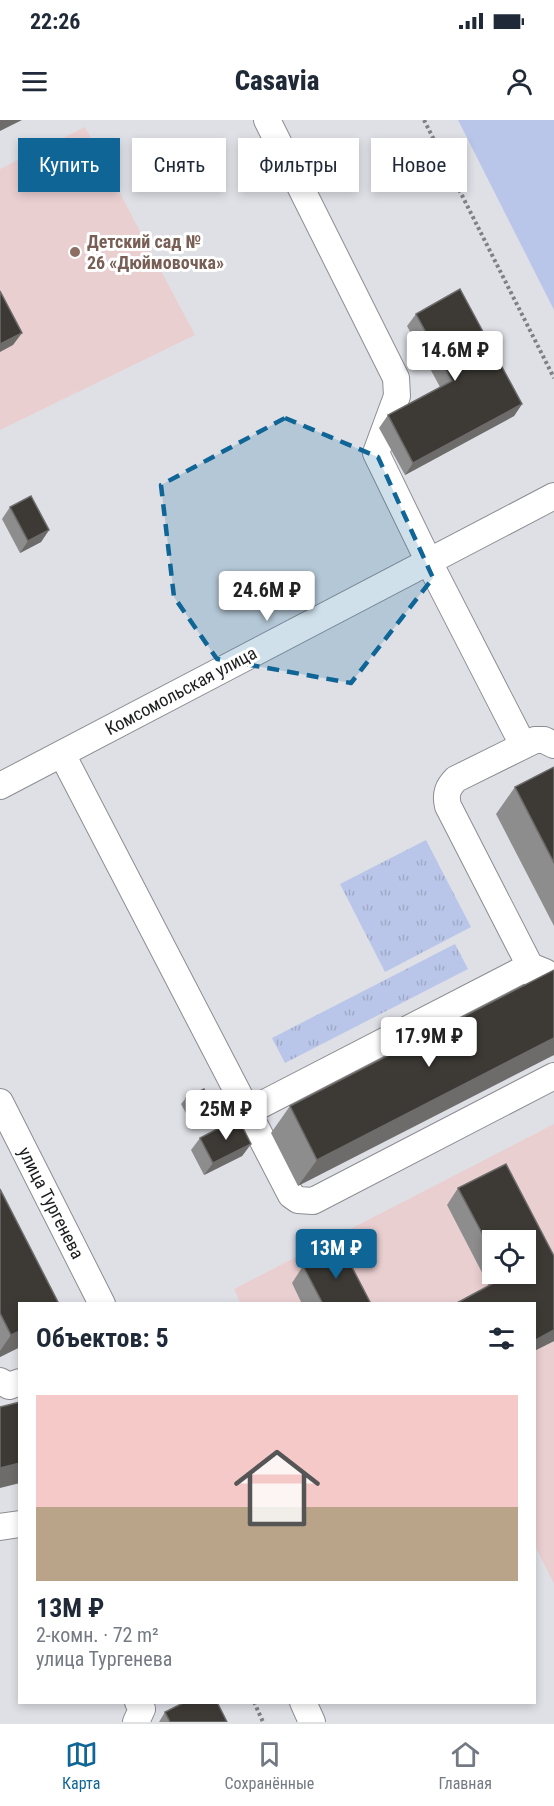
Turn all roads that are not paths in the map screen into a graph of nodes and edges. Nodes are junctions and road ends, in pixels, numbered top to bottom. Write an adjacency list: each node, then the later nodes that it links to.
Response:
1 (267, 120): 3 (street)
2 (554, 496): 3 (street, Комсомольская улица)
3 (429, 562): 5 (street); 6 (street, Комсомольская улица)
4 (554, 745): 5 (street)
5 (523, 746): 8 (street)
6 (62, 754): 7 (street, Комсомольская улица); 13 (street)
7 (0, 786)
8 (530, 966): 9 (street); 10 (street); 13 (street)
9 (554, 975)
10 (554, 1013)
11 (554, 1076): 13 (street)
12 (0, 1102): 14 (street, улица Тургенева)
13 (247, 1112)
14 (101, 1302)
15 (0, 1381): 16 (street)
16 (18, 1383)
17 (18, 1524): 18 (street)
18 (0, 1527)
19 (304, 1704): 20 (street)
20 (312, 1722)

